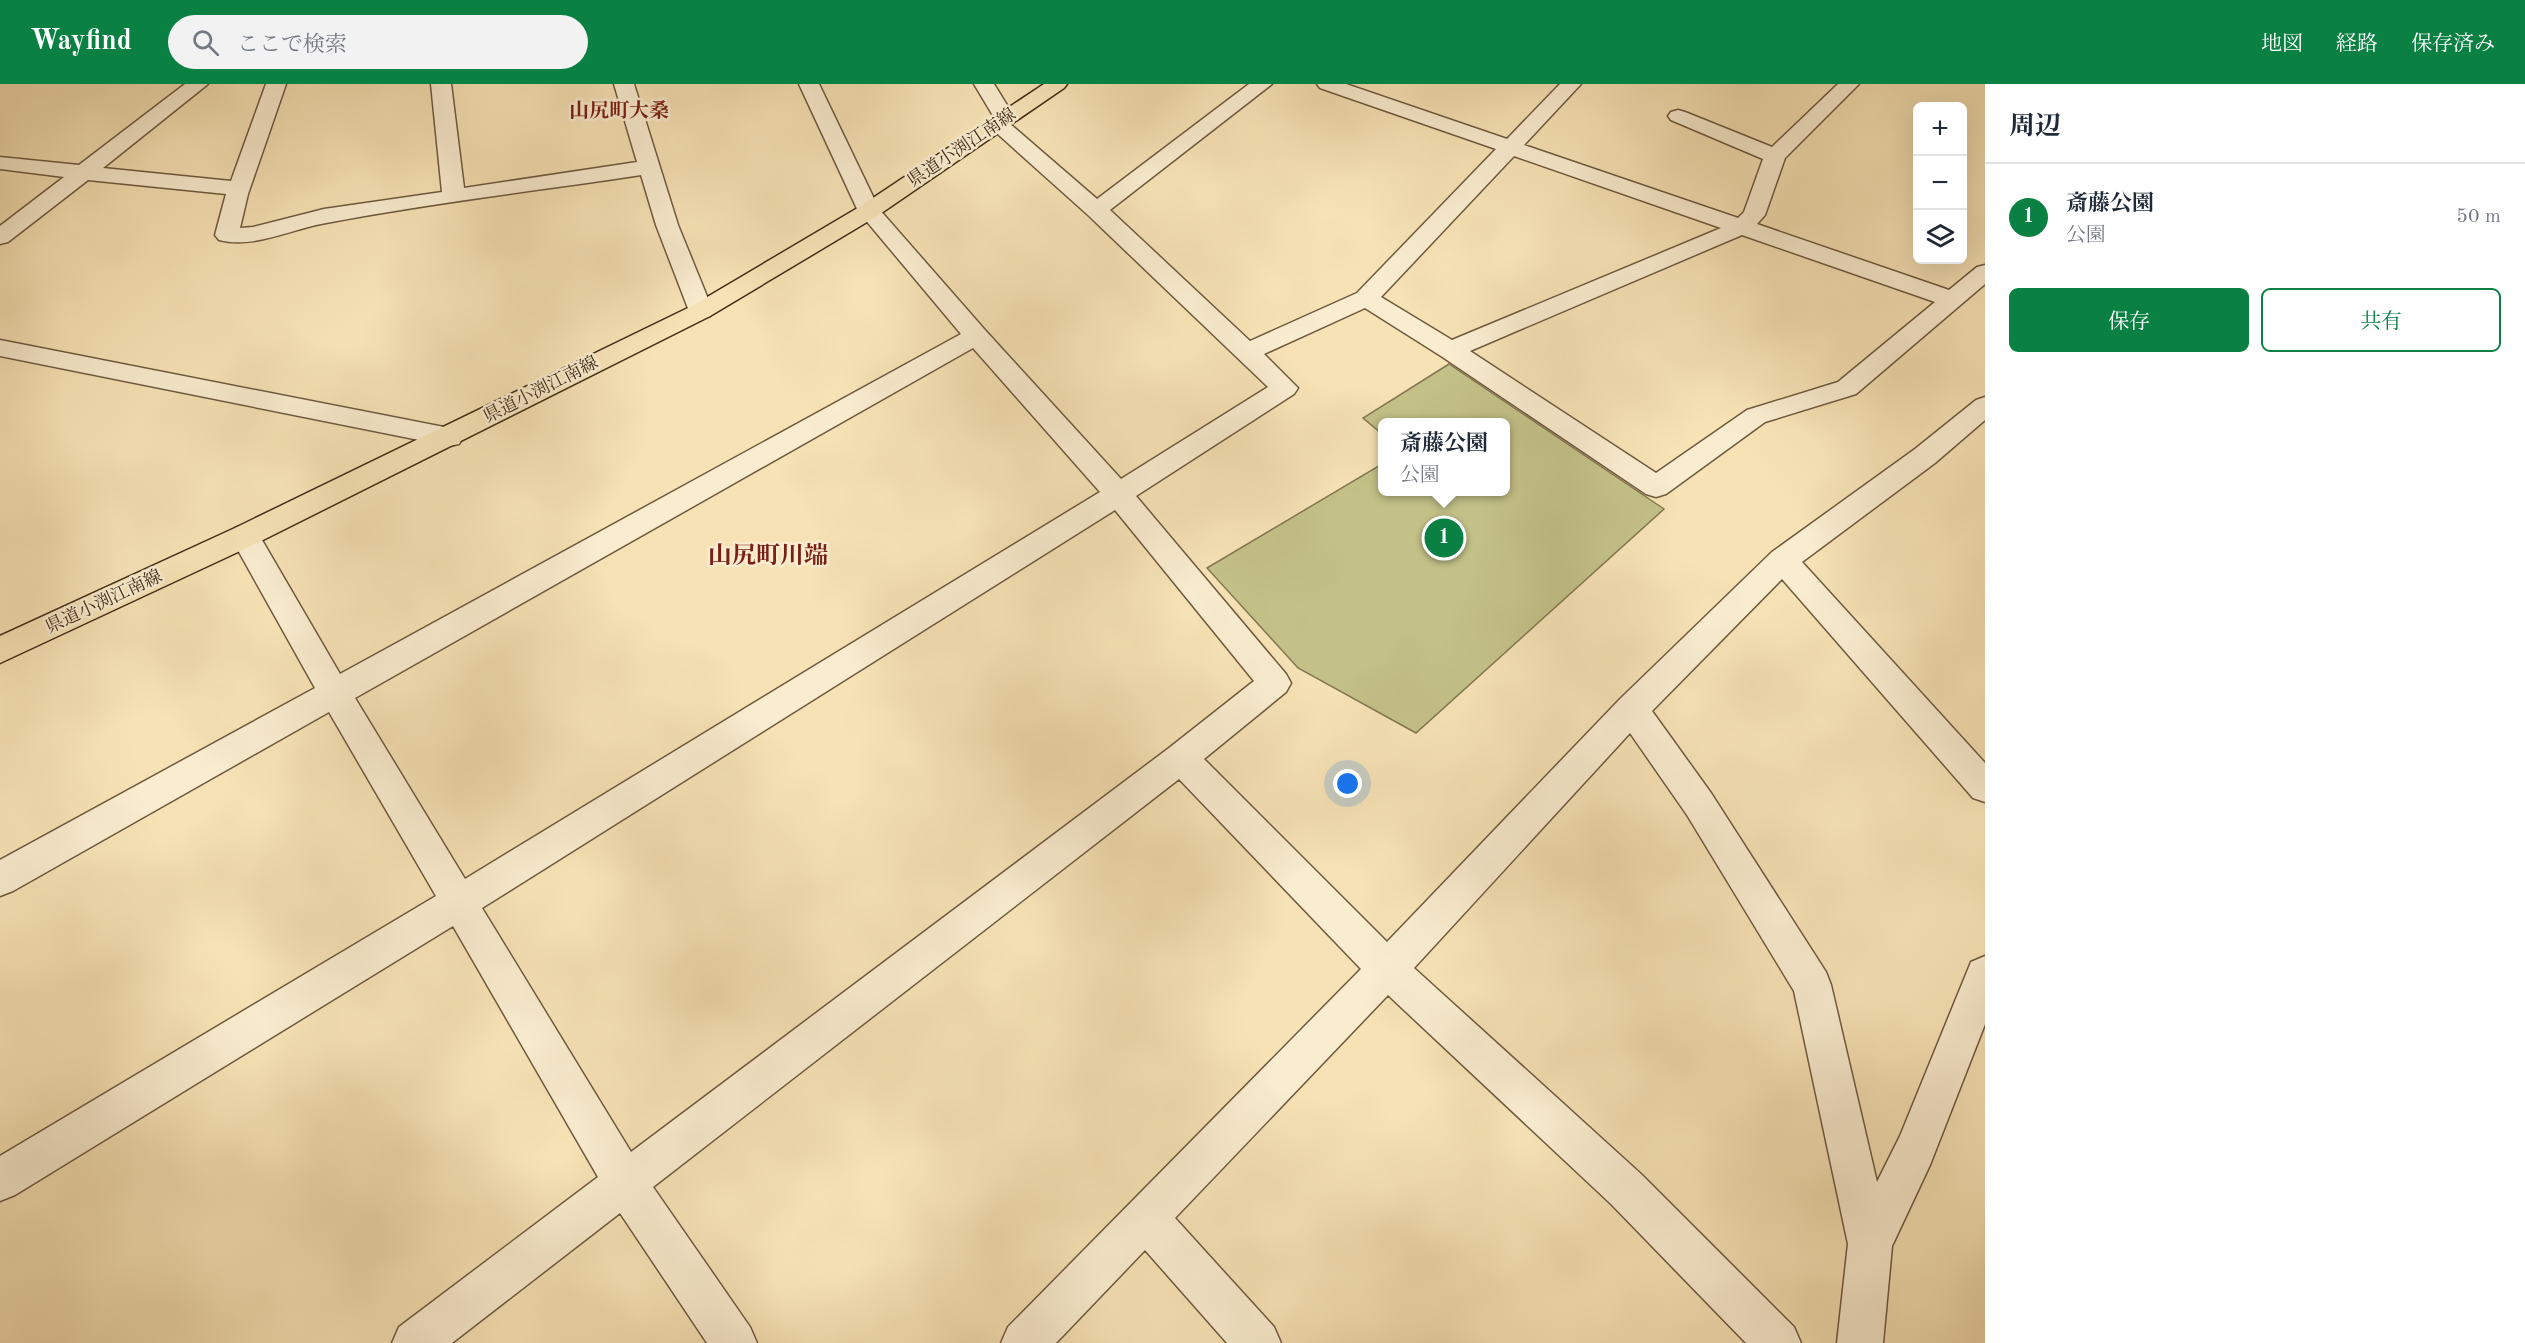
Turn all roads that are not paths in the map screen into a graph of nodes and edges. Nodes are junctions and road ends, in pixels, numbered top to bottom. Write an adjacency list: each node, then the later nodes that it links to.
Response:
1 (198, 84): 18 (street)
2 (276, 84): 19 (street)
3 (441, 84): 20 (street)
4 (624, 84): 17 (street)
5 (809, 84): 22 (street)
6 (984, 84): 13 (street)
7 (1057, 84): 13 (main road, 県道小渕江南線)
8 (1262, 84): 21 (street)
9 (1327, 84): 14 (street)
10 (1571, 84): 14 (street)
11 (1849, 84): 15 (street)
12 (1678, 116): 15 (street)
13 (1002, 121): 21 (street); 22 (main road, 県道小渕江南線)
14 (1513, 146): 23 (street); 26 (street)
15 (1775, 156): 23 (street)
16 (0, 164): 18 (street)
17 (650, 167): 20 (street); 28 (street)
18 (84, 173): 19 (street); 24 (street)
19 (240, 188): 20 (street)
20 (454, 196)
21 (1096, 210): 32 (street)
22 (869, 211): 28 (main road, 県道小渕江南線); 29 (street)
23 (1742, 226): 27 (street); 31 (street)
24 (0, 237)
25 (1985, 272): 27 (street)
26 (1366, 298): 31 (street); 32 (street)
27 (1954, 300): 31 (street)
28 (701, 311): 34 (main road, 県道小渕江南線)
29 (976, 336): 35 (street); 39 (street)
30 (0, 348): 34 (street)
31 (1450, 350)
32 (1247, 352): 35 (street)
33 (1985, 406): 37 (street)
34 (449, 437): 36 (main road, 県道小渕江南線)
35 (1119, 495): 41 (street); 44 (street)
36 (245, 536): 38 (main road, 県道小渕江南線); 39 (street)
37 (1783, 561): 40 (street); 42 (street)
38 (0, 650)
39 (336, 694): 43 (street); 44 (street)
40 (1632, 709): 45 (street); 50 (street)
41 (1181, 758): 45 (street); 48 (street)
42 (1985, 787)
43 (0, 879)
44 (459, 903): 47 (street); 48 (street)
45 (1387, 969): 49 (street); 55 (street)
46 (1985, 975): 50 (street)
47 (0, 1180)
48 (625, 1183): 51 (street); 52 (street)
49 (1145, 1218): 53 (street); 54 (street)
50 (1870, 1244): 56 (street)
51 (415, 1343)
52 (734, 1343)
53 (1024, 1343)
54 (1258, 1343)
55 (1778, 1343)
56 (1860, 1343)

